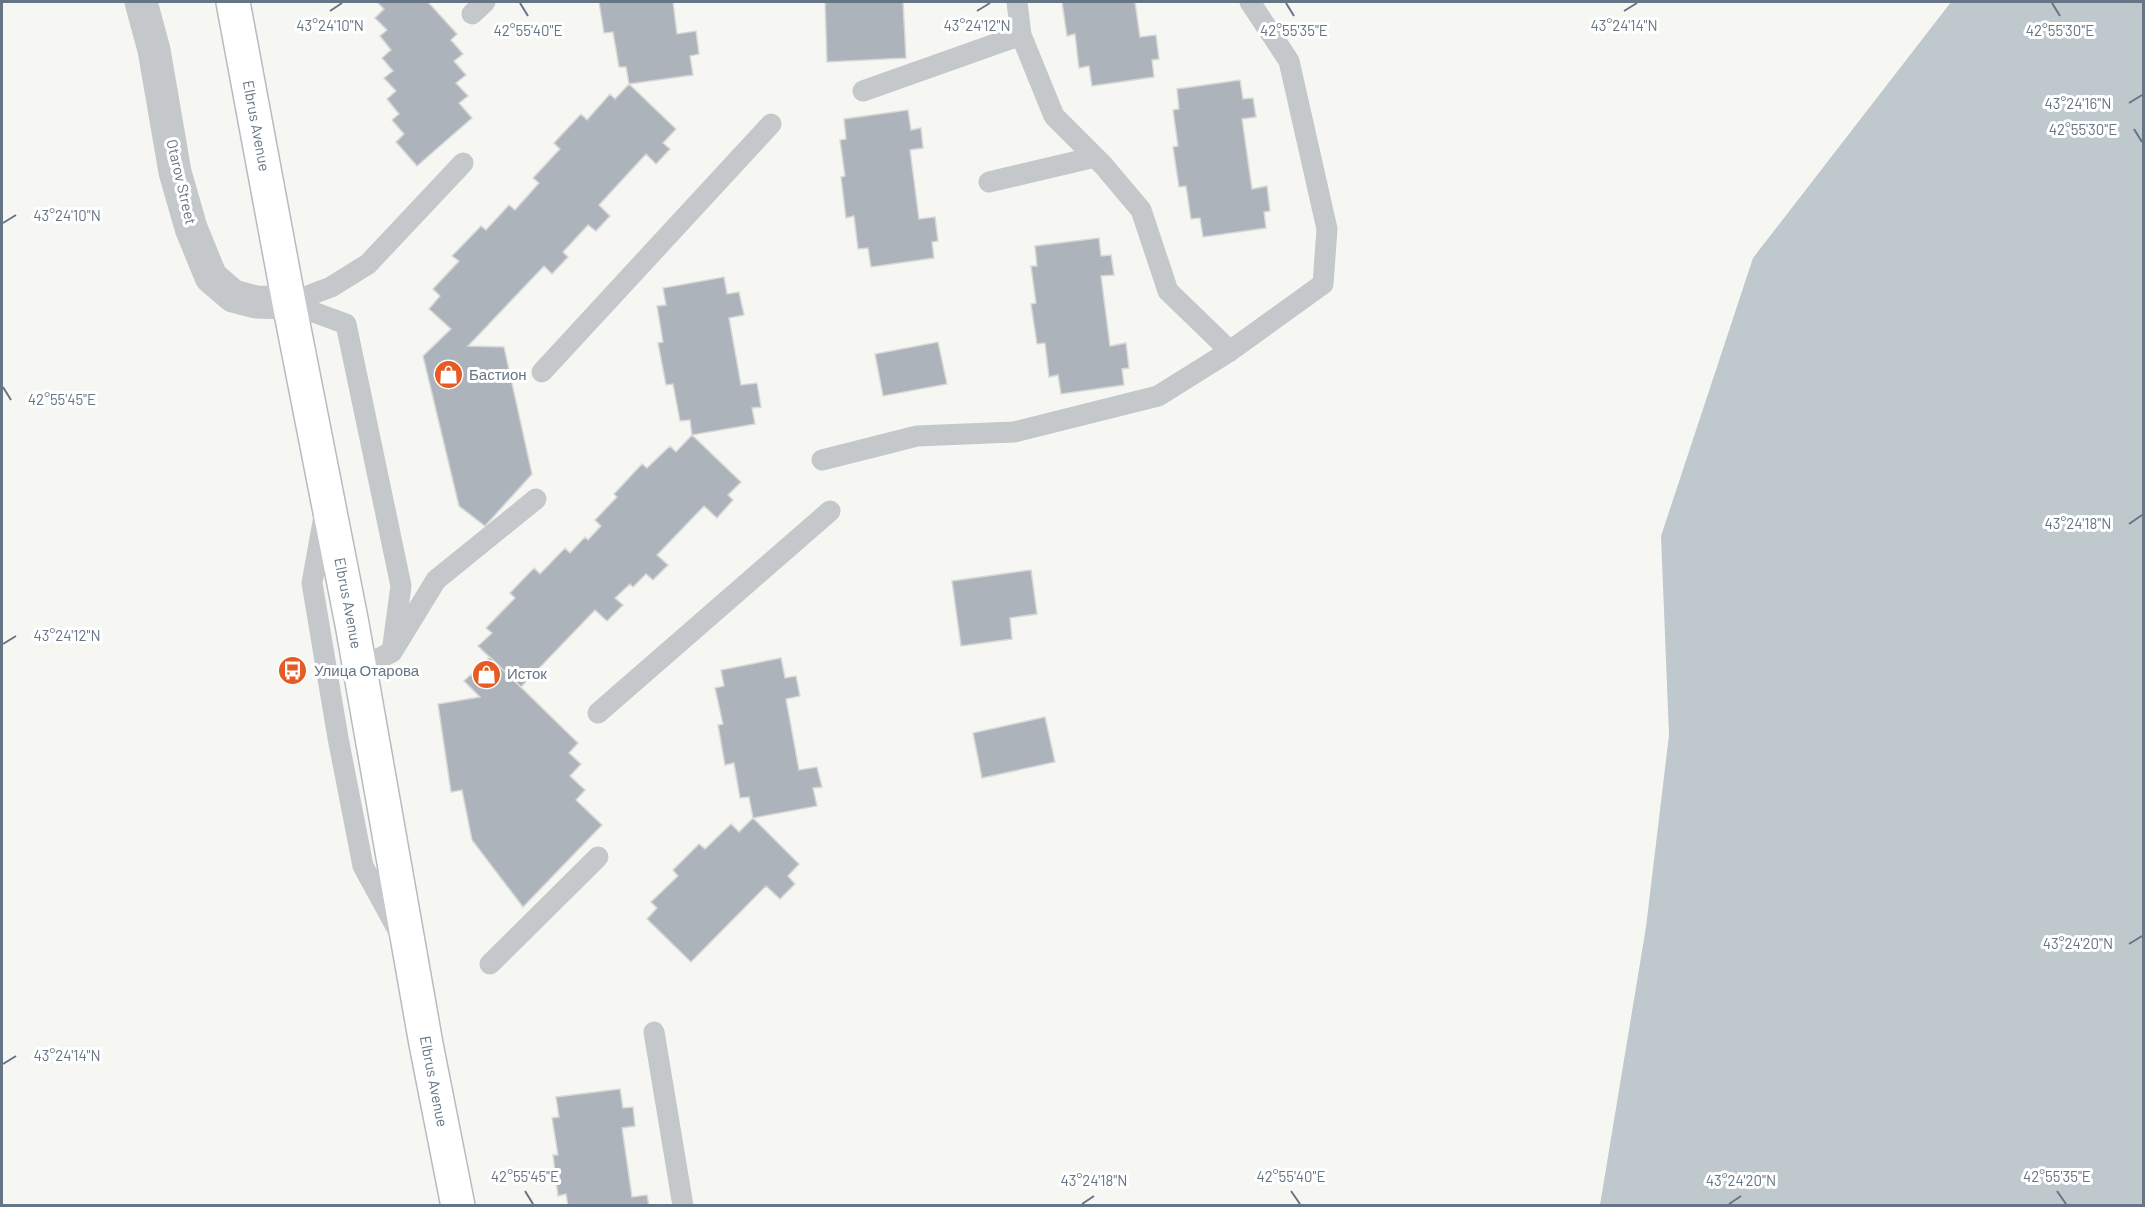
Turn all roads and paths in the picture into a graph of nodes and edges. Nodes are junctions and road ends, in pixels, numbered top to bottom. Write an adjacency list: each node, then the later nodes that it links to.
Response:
1 (141, 2): 11 (street, Otarov Street)
2 (233, 2): 11 (main road, Elbrus Avenue)
3 (1017, 2): 5 (lane)
4 (1250, 2): 12 (lane)
5 (1021, 35): 6 (lane); 8 (lane)
6 (862, 90)
7 (771, 124): 13 (lane)
8 (1095, 157): 10 (lane); 12 (lane)
9 (463, 163): 11 (lane)
10 (989, 182)
11 (289, 303): 15 (main road, Elbrus Avenue); 18 (lane)
12 (1230, 351): 14 (lane)
13 (542, 372)
14 (822, 460)
15 (327, 498): 19 (main road, Elbrus Avenue); 22 (lane)
16 (536, 499): 18 (lane)
17 (830, 511): 20 (lane)
18 (392, 652): 19 (lane)
19 (360, 668): 22 (main road, Elbrus Avenue)
20 (598, 713)
21 (598, 857): 23 (lane)
22 (410, 953): 25 (main road, Elbrus Avenue)
23 (490, 964)
24 (654, 1032): 26 (lane)
25 (458, 1206)
26 (683, 1206)

